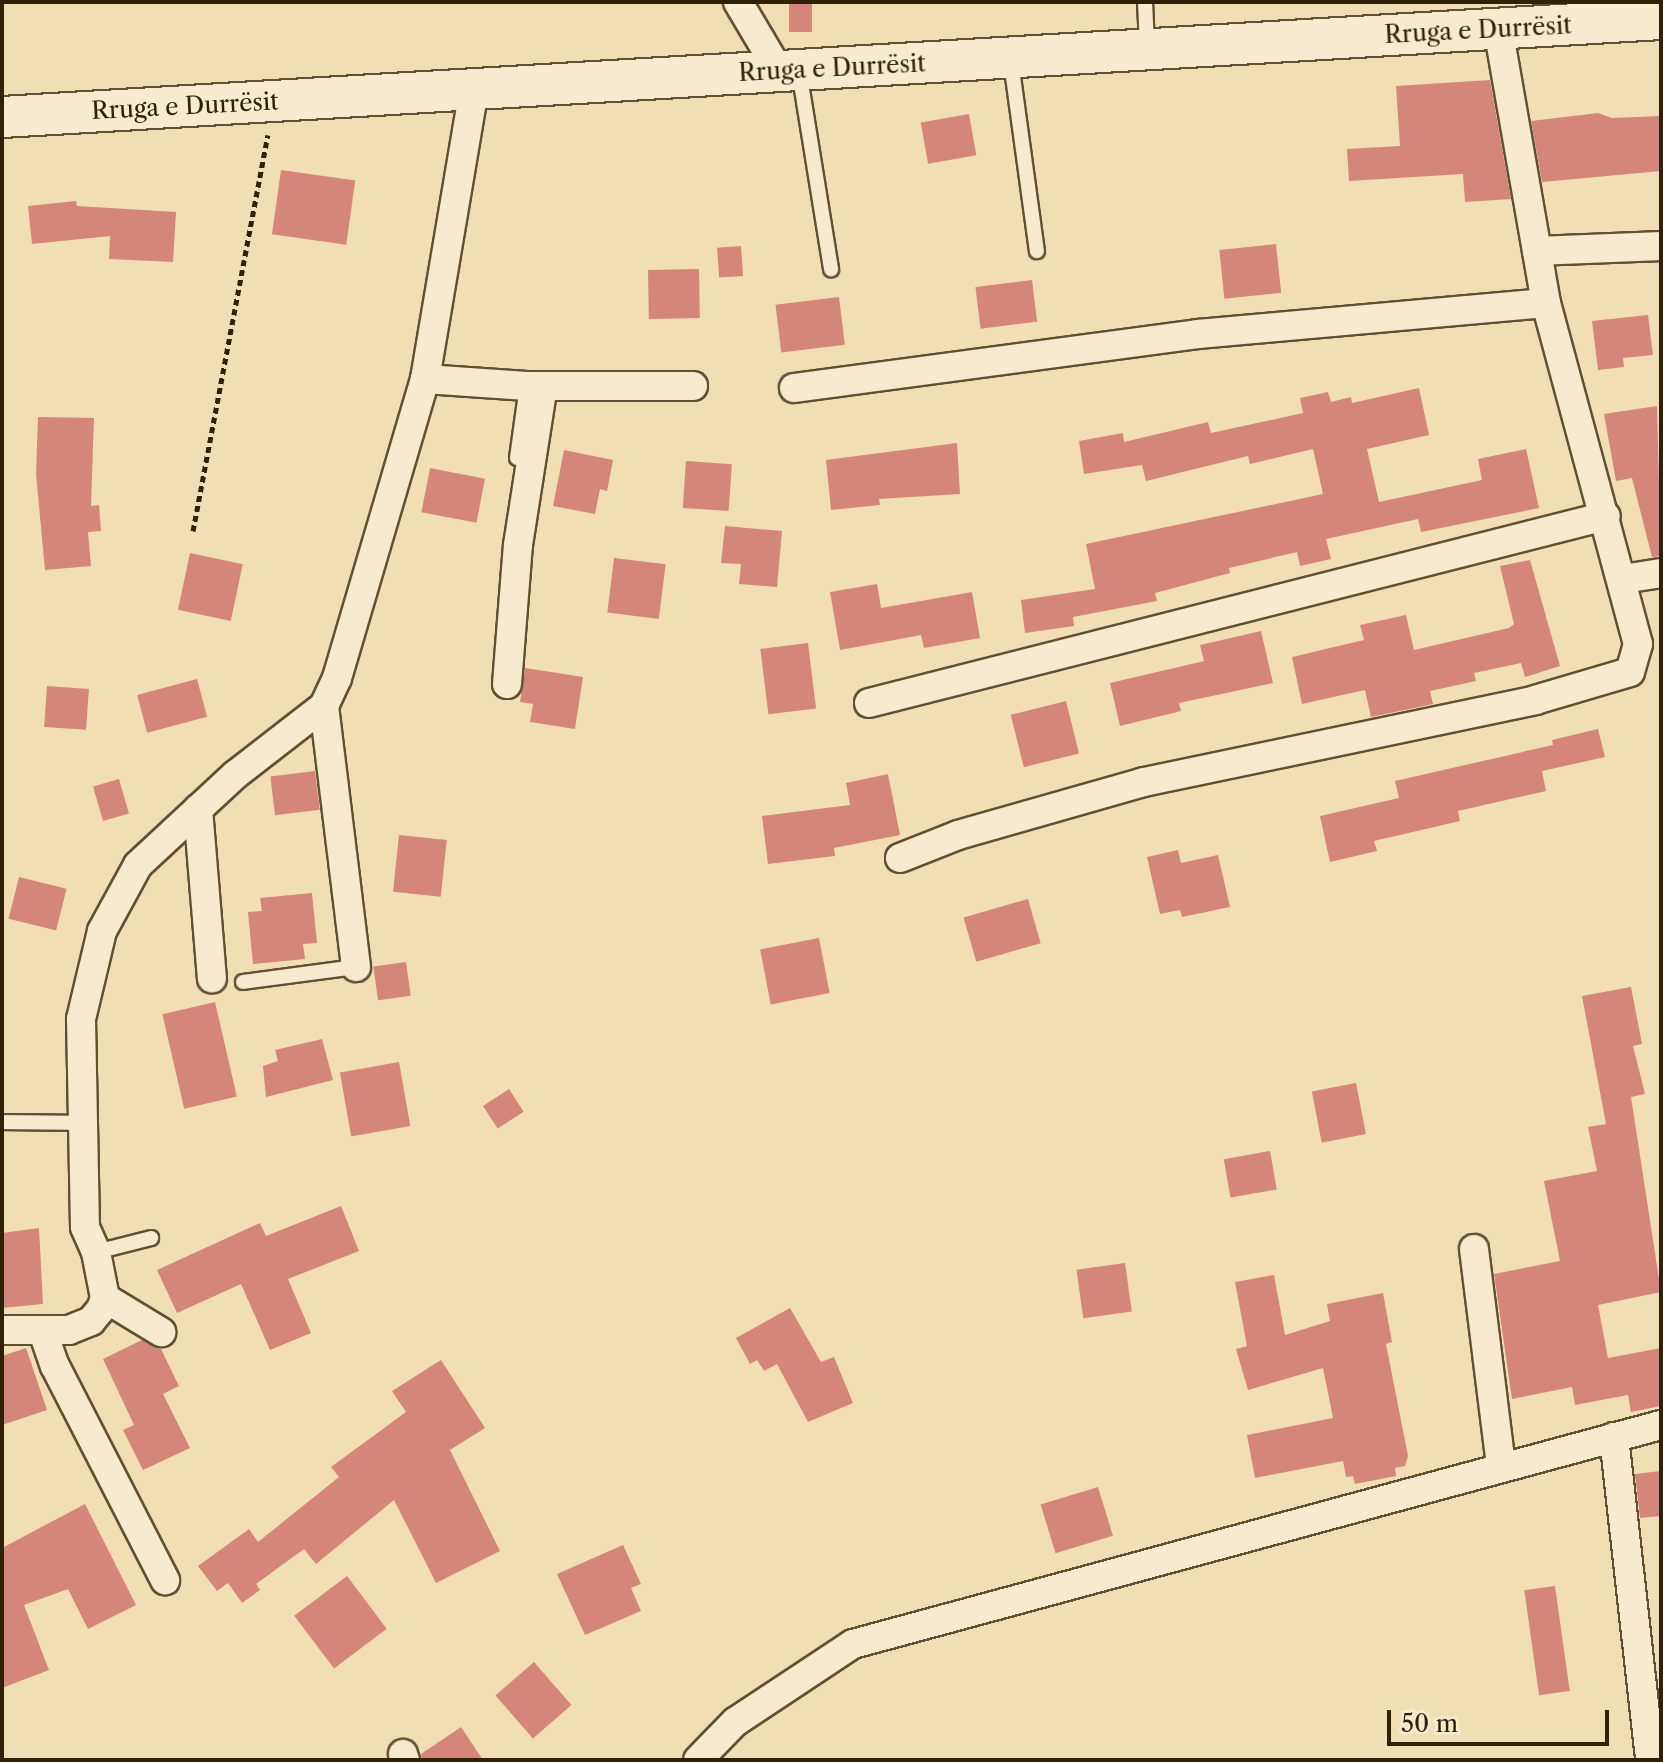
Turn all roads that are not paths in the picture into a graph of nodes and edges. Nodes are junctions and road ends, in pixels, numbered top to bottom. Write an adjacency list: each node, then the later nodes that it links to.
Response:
1 (738, 2): 8 (street)
2 (1145, 2): 6 (lane)
3 (1536, 14): 4 (main road, Rruga e Durrësit); 5 (main road, Rruga e Durrësit)
4 (1661, 19)
5 (1498, 29): 6 (main road, Rruga e Durrësit); 13 (street)
6 (1147, 50): 7 (main road, Rruga e Durrësit)
7 (1010, 57): 8 (main road, Rruga e Durrësit); 12 (lane)
8 (789, 71): 9 (main road, Rruga e Durrësit); 14 (lane)
9 (474, 89): 10 (main road, Rruga e Durrësit); 16 (street)
10 (2, 117)
11 (1661, 246): 13 (street)
12 (1037, 251)
13 (1537, 251): 15 (street)
14 (831, 269)
15 (1546, 303): 19 (street); 21 (street)
16 (425, 379): 17 (street); 26 (street)
17 (535, 386): 18 (street); 20 (lane); 24 (street)
18 (693, 386)
19 (794, 388)
20 (517, 458)
21 (1606, 516): 23 (street); 25 (street)
22 (1661, 573): 23 (street)
23 (1623, 579): 28 (street)
24 (507, 684)
25 (869, 703)
26 (324, 706): 27 (street); 29 (street)
27 (198, 809): 30 (street); 33 (street)
28 (900, 858)
29 (356, 967): 31 (lane)
30 (212, 978)
31 (243, 982)
32 (2, 1122): 33 (lane)
33 (86, 1123): 36 (street)
34 (151, 1238): 36 (lane)
35 (1474, 1249): 43 (street)
36 (96, 1252): 37 (street)
37 (105, 1298): 39 (street); 40 (street)
38 (2, 1330): 39 (street)
39 (43, 1332): 44 (street)
40 (161, 1332)
41 (1661, 1425): 42 (street)
42 (1614, 1437): 43 (street); 46 (street)
43 (1501, 1466): 45 (street)
44 (165, 1580)
45 (698, 1760)
46 (1650, 1760)

